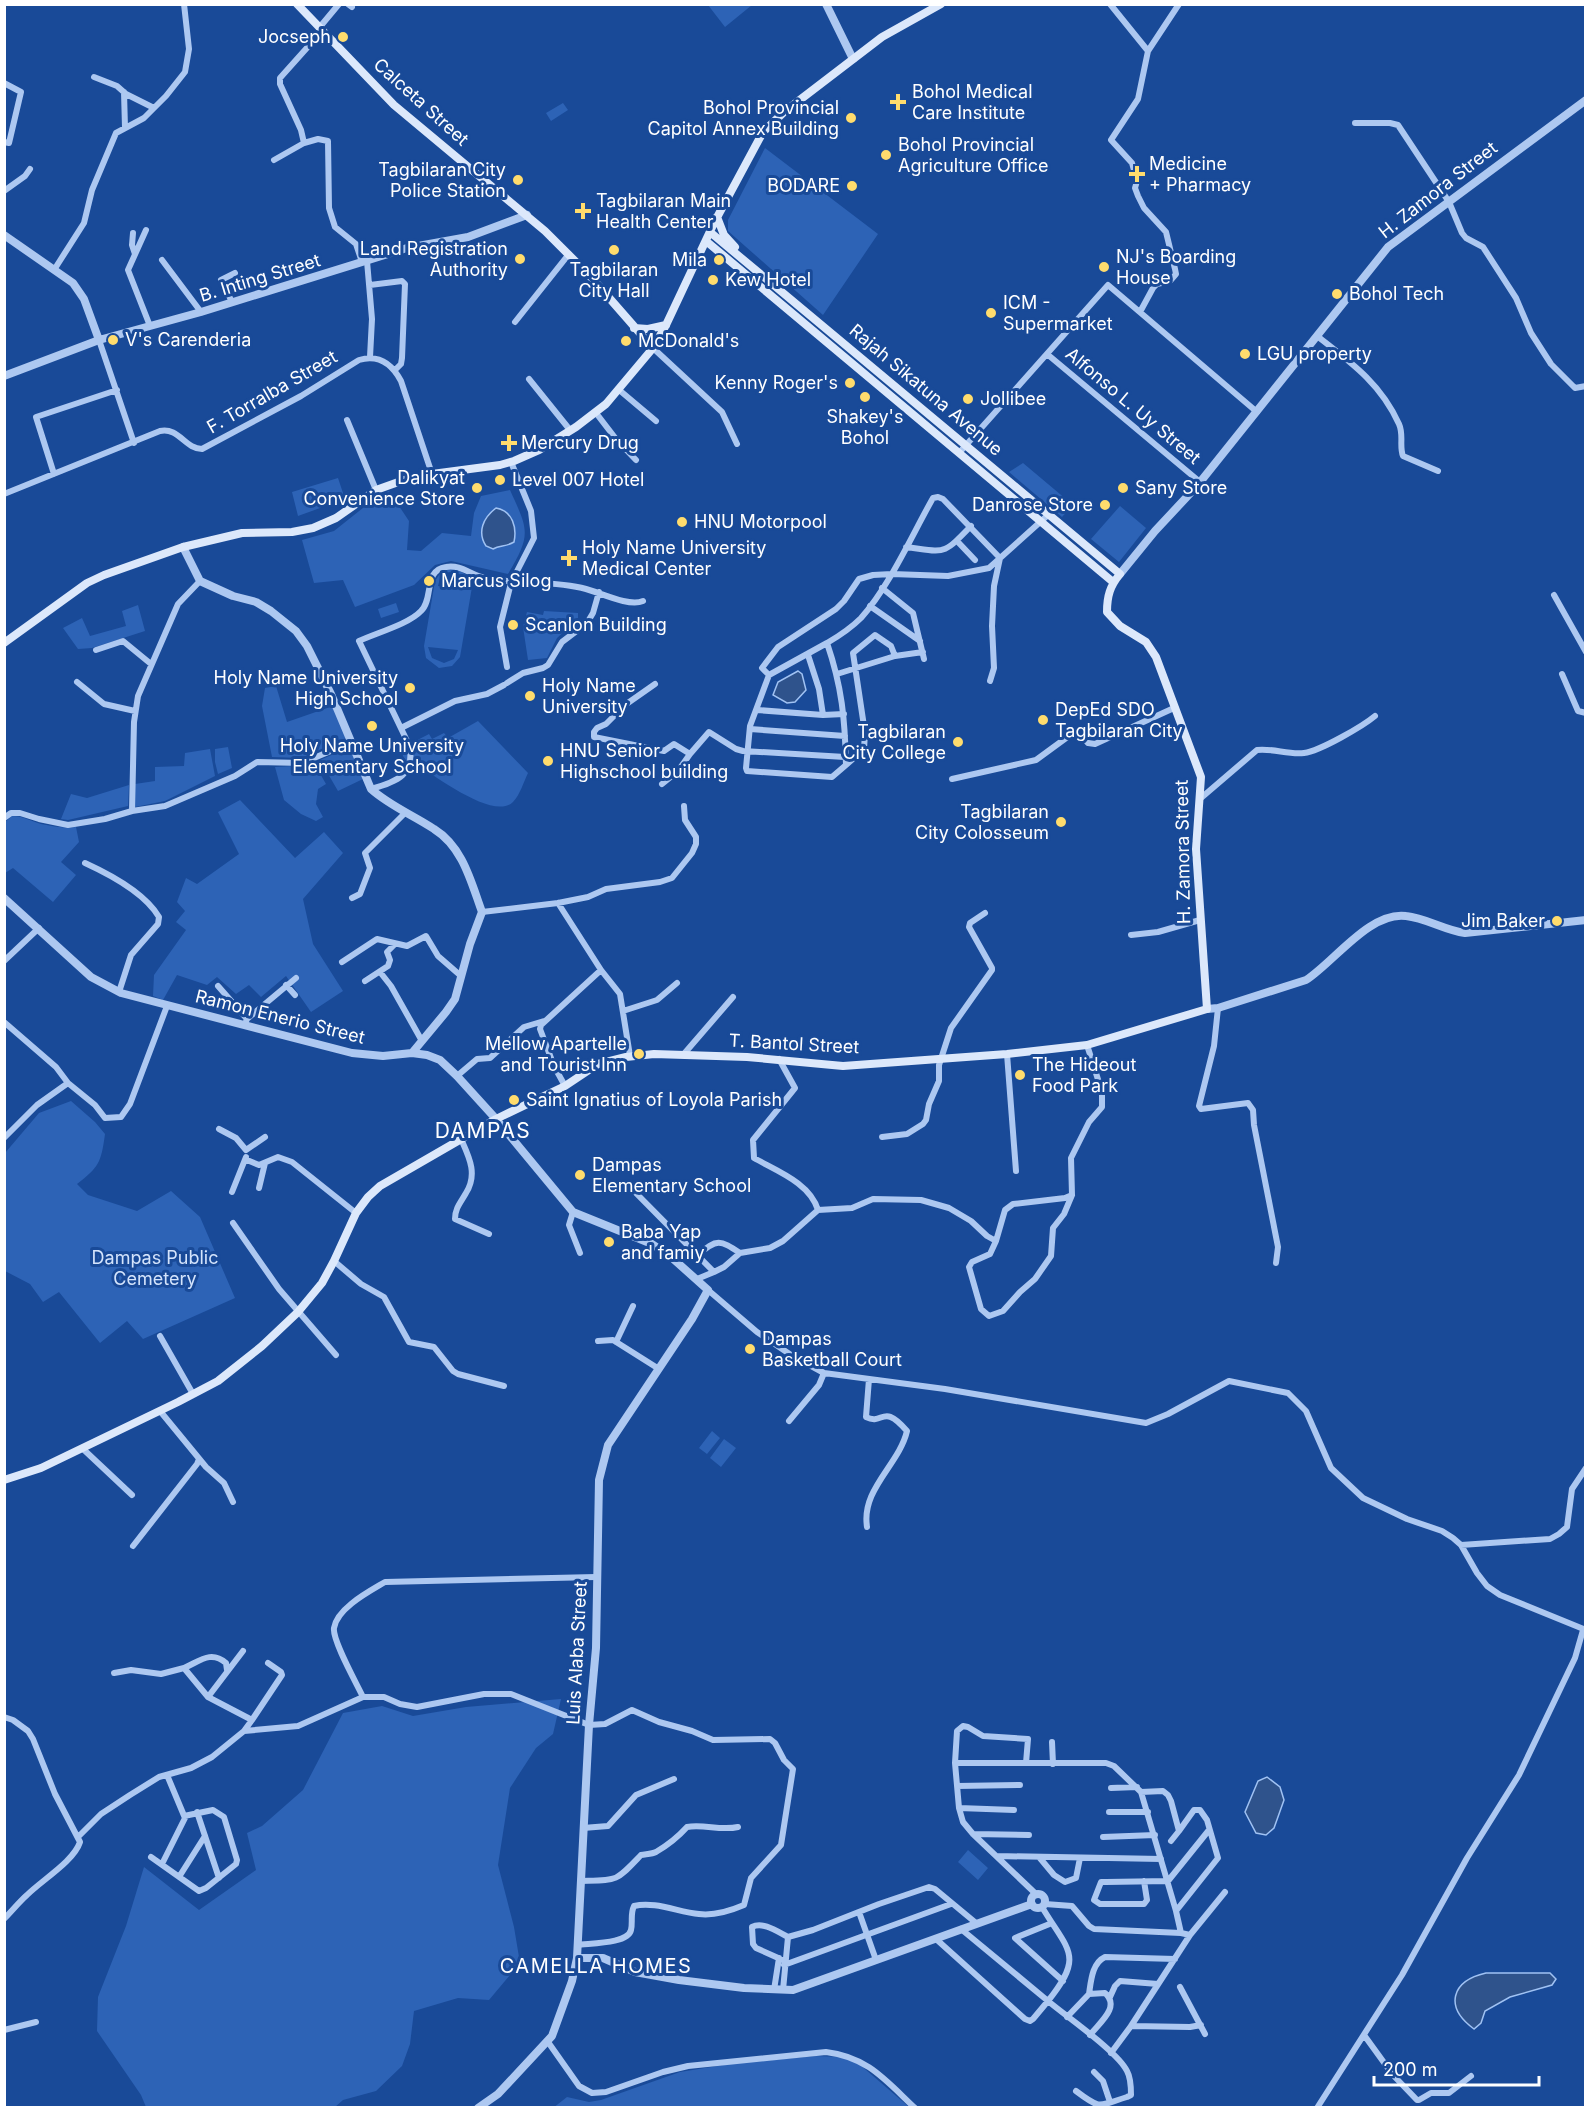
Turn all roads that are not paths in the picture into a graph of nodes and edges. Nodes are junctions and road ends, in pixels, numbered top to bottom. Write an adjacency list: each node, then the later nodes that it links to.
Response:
1 (184, 4): 15 (street)
2 (339, 4): 8 (street)
3 (826, 4): 10 (street)
4 (941, 4): 10 (main road)
5 (1110, 4): 9 (street)
6 (1179, 4): 9 (street)
7 (299, 5): 8 (main road, Calceta Street)
8 (321, 29): 19 (street); 24 (main road, Calceta Street)
9 (1148, 51): 41 (street)
10 (854, 60): 25 (main road)
11 (94, 77): 13 (street)
12 (4, 83): 18 (street)
13 (124, 92): 15 (street); 17 (street)
14 (1586, 100): 23 (street, H. Zamora Street)
15 (154, 108): 17 (street)
16 (1355, 123): 23 (street)
17 (125, 128): 36 (street)
18 (4, 142)
19 (304, 143): 20 (street); 35 (street)
20 (274, 160)
21 (30, 168): 22 (street)
22 (4, 191)
23 (1449, 202): 48 (street, H. Zamora Street); 56 (street)
24 (527, 215): 32 (main road, Calceta Street); 35 (street, B. Inting Street)
25 (717, 217): 27 (main road); 33 (main road)
26 (146, 230): 29 (street)
27 (710, 232): 30 (main road); 33 (main road, Rajah Sikatuna Avenue)
28 (4, 235): 36 (street)
29 (141, 240): 31 (street); 31 (street)
30 (706, 241): 44 (main road); 46 (main road)
31 (135, 254): 45 (street)
32 (569, 254): 43 (street); 47 (main road, Calceta Street)
33 (741, 257): 42 (main road, Rajah Sikatuna Avenue)
34 (162, 260): 40 (street)
35 (365, 261): 38 (street); 39 (street, B. Inting Street)
36 (54, 270): 49 (street)
37 (235, 273): 39 (street)
38 (370, 285): 52 (street); 53 (street)
39 (232, 302): 40 (street, B. Inting Street)
40 (201, 312): 45 (street, B. Inting Street)
41 (1140, 312): 51 (street); 59 (street)
42 (815, 319): 46 (main road); 66 (main road, Rajah Sikatuna Avenue)
43 (515, 322)
44 (666, 325): 47 (main road); 50 (main road)
45 (150, 326): 49 (street, B. Inting Street)
46 (810, 327): 67 (main road)
47 (634, 328): 50 (main road, Calceta Street)
48 (1317, 336): 59 (street, H. Zamora Street); 72 (street)
49 (99, 340): 54 (street, B. Inting Street); 58 (street)
50 (653, 348): 57 (main road); 65 (street)
51 (1047, 354): 66 (street); 75 (street, Alfonso L. Uy Street)
52 (370, 357): 53 (street); 64 (street, F. Torralba Street)
53 (395, 370): 74 (street)
54 (4, 375)
55 (529, 380): 63 (street)
56 (1586, 386)
57 (618, 389): 60 (main road); 62 (street)
58 (117, 390): 64 (street); 73 (street)
59 (1257, 412): 75 (street, H. Zamora Street)
60 (596, 413): 63 (main road); 69 (street)
61 (347, 420): 76 (street)
62 (656, 420)
63 (570, 430): 70 (main road)
64 (134, 442): 73 (street)
65 (737, 444)
66 (967, 445): 67 (street); 68 (main road, Rajah Sikatuna Avenue)
67 (959, 453): 71 (main road)
68 (977, 454): 71 (main road); 78 (main road, Rajah Sikatuna Avenue)
69 (636, 460)
70 (511, 462): 74 (main road); 90 (street)
71 (970, 462): 79 (main road)
72 (1438, 471)
73 (54, 474): 77 (street)
74 (432, 474): 76 (main road)
75 (1200, 482): 87 (street, H. Zamora Street)
76 (376, 490): 82 (main road)
77 (4, 495)
78 (1048, 515): 79 (street); 87 (main road, Rajah Sikatuna Avenue)
79 (1041, 522): 84 (street); 89 (main road)
80 (971, 526): 81 (street); 83 (street); 84 (street)
81 (957, 541): 83 (street); 85 (street)
82 (183, 547): 88 (street); 97 (main road)
83 (906, 547): 86 (street)
84 (1000, 558): 86 (street); 108 (street)
85 (975, 560)
86 (892, 574): 91 (street); 107 (street)
87 (1120, 574): 89 (main road)
88 (200, 581): 103 (street); 122 (street)
89 (1113, 582): 112 (main road, H. Zamora Street)
90 (511, 583): 92 (street); 110 (street); 119 (street)
91 (882, 588): 95 (street); 96 (street)
92 (598, 592): 94 (street); 110 (street)
93 (1554, 595): 100 (street)
94 (643, 601)
95 (870, 606): 96 (street); 98 (street)
96 (920, 641): 102 (street)
97 (4, 643)
98 (827, 643): 101 (street); 105 (street)
99 (96, 650): 103 (street)
100 (1586, 652)
101 (808, 655): 107 (street); 117 (street)
102 (895, 656): 104 (street); 104 (street)
103 (151, 664): 114 (street)
104 (856, 668): 105 (street); 125 (street)
105 (837, 674): 116 (street)
106 (1562, 674): 115 (street)
107 (769, 675): 113 (street)
108 (990, 681)
109 (77, 682): 114 (street)
110 (508, 682): 119 (street)
111 (655, 684): 124 (street)
112 (1174, 708): 126 (street); 129 (main road, H. Zamora Street)
113 (757, 710): 117 (street); 120 (street)
114 (135, 711): 131 (street)
115 (1586, 713)
116 (844, 714): 117 (street); 121 (street)
117 (823, 715)
118 (1376, 716): 129 (street)
119 (401, 728): 128 (street)
120 (750, 729): 121 (street); 123 (street)
121 (845, 736): 125 (street)
122 (352, 742): 128 (street); 131 (street)
123 (749, 751): 124 (street); 125 (street); 125 (street)
124 (690, 754): 127 (street)
125 (845, 761)
126 (952, 779)
127 (662, 784)
128 (371, 789): 132 (street)
129 (1201, 798): 142 (main road, H. Zamora Street)
130 (684, 806): 139 (street)
131 (132, 811): 133 (street)
132 (405, 813): 135 (street); 140 (street)
133 (4, 818)
134 (85, 863): 157 (street)
135 (360, 894): 136 (street); 138 (street)
136 (352, 898)
137 (6, 901): 144 (street, Ramon Enerio Street)
138 (366, 901)
139 (558, 903): 140 (street); 149 (street)
140 (482, 912): 151 (street)
141 (985, 913): 173 (street)
142 (1200, 920): 145 (street); 162 (main road, H. Zamora Street)
143 (1586, 920): 161 (street)
144 (39, 928): 147 (street); 157 (street, Ramon Enerio Street)
145 (1131, 935)
146 (394, 945): 148 (street); 150 (street); 151 (street)
147 (4, 961)
148 (342, 962)
149 (601, 970): 163 (street); 165 (street)
150 (380, 972): 153 (street); 167 (street)
151 (460, 976): 167 (street)
152 (296, 978): 155 (street)
153 (365, 981)
154 (677, 983): 163 (street)
155 (286, 985): 158 (street); 164 (street)
156 (218, 986): 164 (street)
157 (119, 992): 160 (street, Ramon Enerio Street)
158 (294, 995)
159 (734, 998): 172 (street)
160 (167, 1005): 164 (street, Ramon Enerio Street); 176 (street)
161 (1218, 1008): 162 (street); 202 (street)
162 (1207, 1009): 168 (main road, T. Bantol Street)
163 (623, 1011): 171 (street)
164 (246, 1021): 169 (street, Ramon Enerio Street)
165 (543, 1021): 175 (street); 177 (street)
166 (4, 1022): 176 (street)
167 (422, 1041): 169 (street)
168 (1087, 1045): 170 (main road, T. Bantol Street); 191 (street)
169 (412, 1053): 175 (street, Ramon Enerio Street)
170 (1007, 1054): 173 (main road, T. Bantol Street); 187 (street)
171 (630, 1056): 172 (main road, T. Bantol Street); 177 (main road, T. Bantol Street)
172 (682, 1056): 174 (main road, T. Bantol Street)
173 (940, 1058): 174 (main road, T. Bantol Street); 181 (street)
174 (779, 1059): 192 (street)
175 (457, 1076): 178 (street, Ramon Enerio Street)
176 (68, 1083): 182 (street)
177 (565, 1086): 178 (main road, T. Bantol Street)
178 (496, 1119): 183 (main road, T. Bantol Street); 193 (street, Ramon Enerio Street)
179 (219, 1129): 184 (street)
180 (265, 1137): 184 (street)
181 (882, 1137)
182 (4, 1138)
183 (460, 1139): 194 (main road, T. Bantol Street); 196 (street)
184 (246, 1150): 185 (street)
185 (247, 1160): 186 (street); 190 (street)
186 (265, 1163): 189 (street); 194 (street)
187 (1016, 1171)
188 (630, 1187): 200 (street)
189 (260, 1188)
190 (232, 1192)
191 (1072, 1195): 197 (street); 197 (street)
192 (818, 1210): 197 (street); 199 (street)
193 (573, 1212): 198 (street); 204 (street, Ramon Enerio Street)
194 (356, 1214): 201 (main road, T. Bantol Street)
195 (233, 1223): 207 (street)
196 (489, 1234)
197 (996, 1241)
198 (580, 1253)
199 (740, 1254): 200 (street); 203 (street)
200 (698, 1255): 203 (street)
201 (334, 1262): 207 (main road, T. Bantol Street); 215 (street)
202 (1276, 1263)
203 (714, 1272): 204 (street)
204 (697, 1279): 205 (street, Ramon Enerio Street)
205 (708, 1290): 212 (street, Luis Alaba Street); 213 (street)
206 (633, 1306): 210 (street)
207 (298, 1312): 211 (street); 216 (main road, T. Bantol Street)
208 (160, 1336): 216 (street)
209 (598, 1341): 210 (street)
210 (616, 1342): 212 (street)
211 (336, 1355)
212 (659, 1369): 228 (street, Luis Alaba Street)
213 (825, 1373): 214 (street); 218 (street)
214 (868, 1379): 225 (street); 226 (street)
215 (504, 1386)
216 (194, 1394): 217 (main road, T. Bantol Street)
217 (160, 1411): 219 (main road, T. Bantol Street); 220 (street)
218 (789, 1421)
219 (82, 1448): 222 (main road, T. Bantol Street); 223 (street)
220 (199, 1459): 224 (street); 227 (street)
221 (1586, 1468): 226 (street)
222 (4, 1480)
223 (132, 1495)
224 (233, 1502)
225 (867, 1527)
226 (1461, 1545): 229 (street)
227 (132, 1546)
228 (596, 1577): 236 (street); 239 (street, Luis Alaba Street)
229 (1584, 1630): 314 (street)
230 (243, 1651): 233 (street)
231 (268, 1663): 238 (street)
232 (184, 1668): 233 (street); 234 (street); 235 (street)
233 (227, 1670): 235 (street)
234 (114, 1673)
235 (208, 1697): 238 (street)
236 (363, 1697): 239 (street); 240 (street)
237 (4, 1717): 264 (street)
238 (252, 1720): 240 (street)
239 (589, 1725): 258 (street, Luis Alaba Street); 295 (street)
240 (244, 1731): 245 (street)
241 (1052, 1742): 244 (street)
242 (956, 1763): 243 (street); 243 (street); 247 (street)
243 (1026, 1763): 244 (street)
244 (1053, 1764): 250 (street)
245 (167, 1775): 256 (street); 264 (street)
246 (674, 1779): 258 (street)
247 (957, 1785): 248 (street); 251 (street)
248 (1020, 1785)
249 (1111, 1788): 250 (street)
250 (1139, 1790): 255 (street); 260 (street)
251 (959, 1808): 252 (street); 261 (street)
252 (1014, 1810)
253 (197, 1812): 256 (street); 265 (street); 275 (street)
254 (1109, 1812): 255 (street)
255 (1148, 1812): 263 (street)
256 (184, 1816): 273 (street)
257 (738, 1827): 276 (street)
258 (583, 1828): 276 (street, Luis Alaba Street)
259 (1209, 1830): 260 (street); 278 (street); 284 (street)
260 (1179, 1831): 267 (street)
261 (973, 1834): 262 (street); 268 (street)
262 (1029, 1835)
263 (1155, 1835): 266 (street); 272 (street)
264 (79, 1836): 286 (street)
265 (205, 1836): 274 (street); 275 (street)
266 (1103, 1836)
267 (1172, 1841)
268 (996, 1856): 270 (street); 280 (street)
269 (151, 1857): 273 (street)
270 (1039, 1857): 271 (street); 271 (street)
271 (1080, 1858): 272 (street)
272 (1161, 1859): 278 (street)
273 (162, 1864): 274 (street)
274 (179, 1877): 275 (street)
275 (219, 1878)
276 (581, 1881): 295 (street, Luis Alaba Street)
277 (1144, 1881): 277 (street); 278 (street)
278 (1168, 1881): 284 (street)
279 (1226, 1892): 291 (street)
280 (1037, 1895): 282 (street); 283 (street)
281 (951, 1904): 285 (street); 287 (street); 292 (street)
282 (1032, 1904): 283 (street); 287 (street)
283 (1043, 1906): 288 (street); 290 (street)
284 (1176, 1911): 290 (street)
285 (859, 1912): 292 (street); 293 (street)
286 (4, 1919)
287 (976, 1923): 289 (street)
288 (1052, 1923): 300 (street); 300 (street)
289 (961, 1929): 294 (street); 306 (street)
290 (1181, 1933): 291 (street)
291 (1190, 1935): 297 (street)
292 (867, 1936): 298 (street); 299 (street)
293 (788, 1937): 299 (street); 299 (street)
294 (936, 1939): 298 (street); 306 (street)
295 (577, 1945): 296 (street, Luis Alaba Street)
296 (577, 1958): 303 (street); 315 (street, Luis Alaba Street)
297 (1174, 1959): 301 (street); 304 (street)
298 (876, 1960): 303 (street)
299 (783, 1961): 303 (street)
300 (1063, 1981): 306 (street)
301 (1158, 1984): 305 (street); 310 (street)
302 (1180, 1987): 309 (street)
303 (778, 1990)
304 (1089, 1994): 305 (street); 307 (street)
305 (1110, 1998): 313 (street)
306 (1048, 2001): 307 (street)
307 (1067, 2017): 313 (street)
308 (36, 2022): 311 (street)
309 (1201, 2025): 310 (street); 312 (street)
310 (1131, 2026): 316 (street)
311 (4, 2031)
312 (1204, 2034)
313 (1090, 2035): 316 (street)
314 (1364, 2035): 318 (street); 323 (street)
315 (548, 2042): 321 (street, Luis Alaba Street); 322 (street)
316 (1110, 2053): 320 (street)
317 (1094, 2072): 320 (street)
318 (1471, 2076)
319 (1076, 2091): 320 (street)
320 (1110, 2102)
321 (478, 2108)
322 (915, 2108)
323 (1317, 2108)

